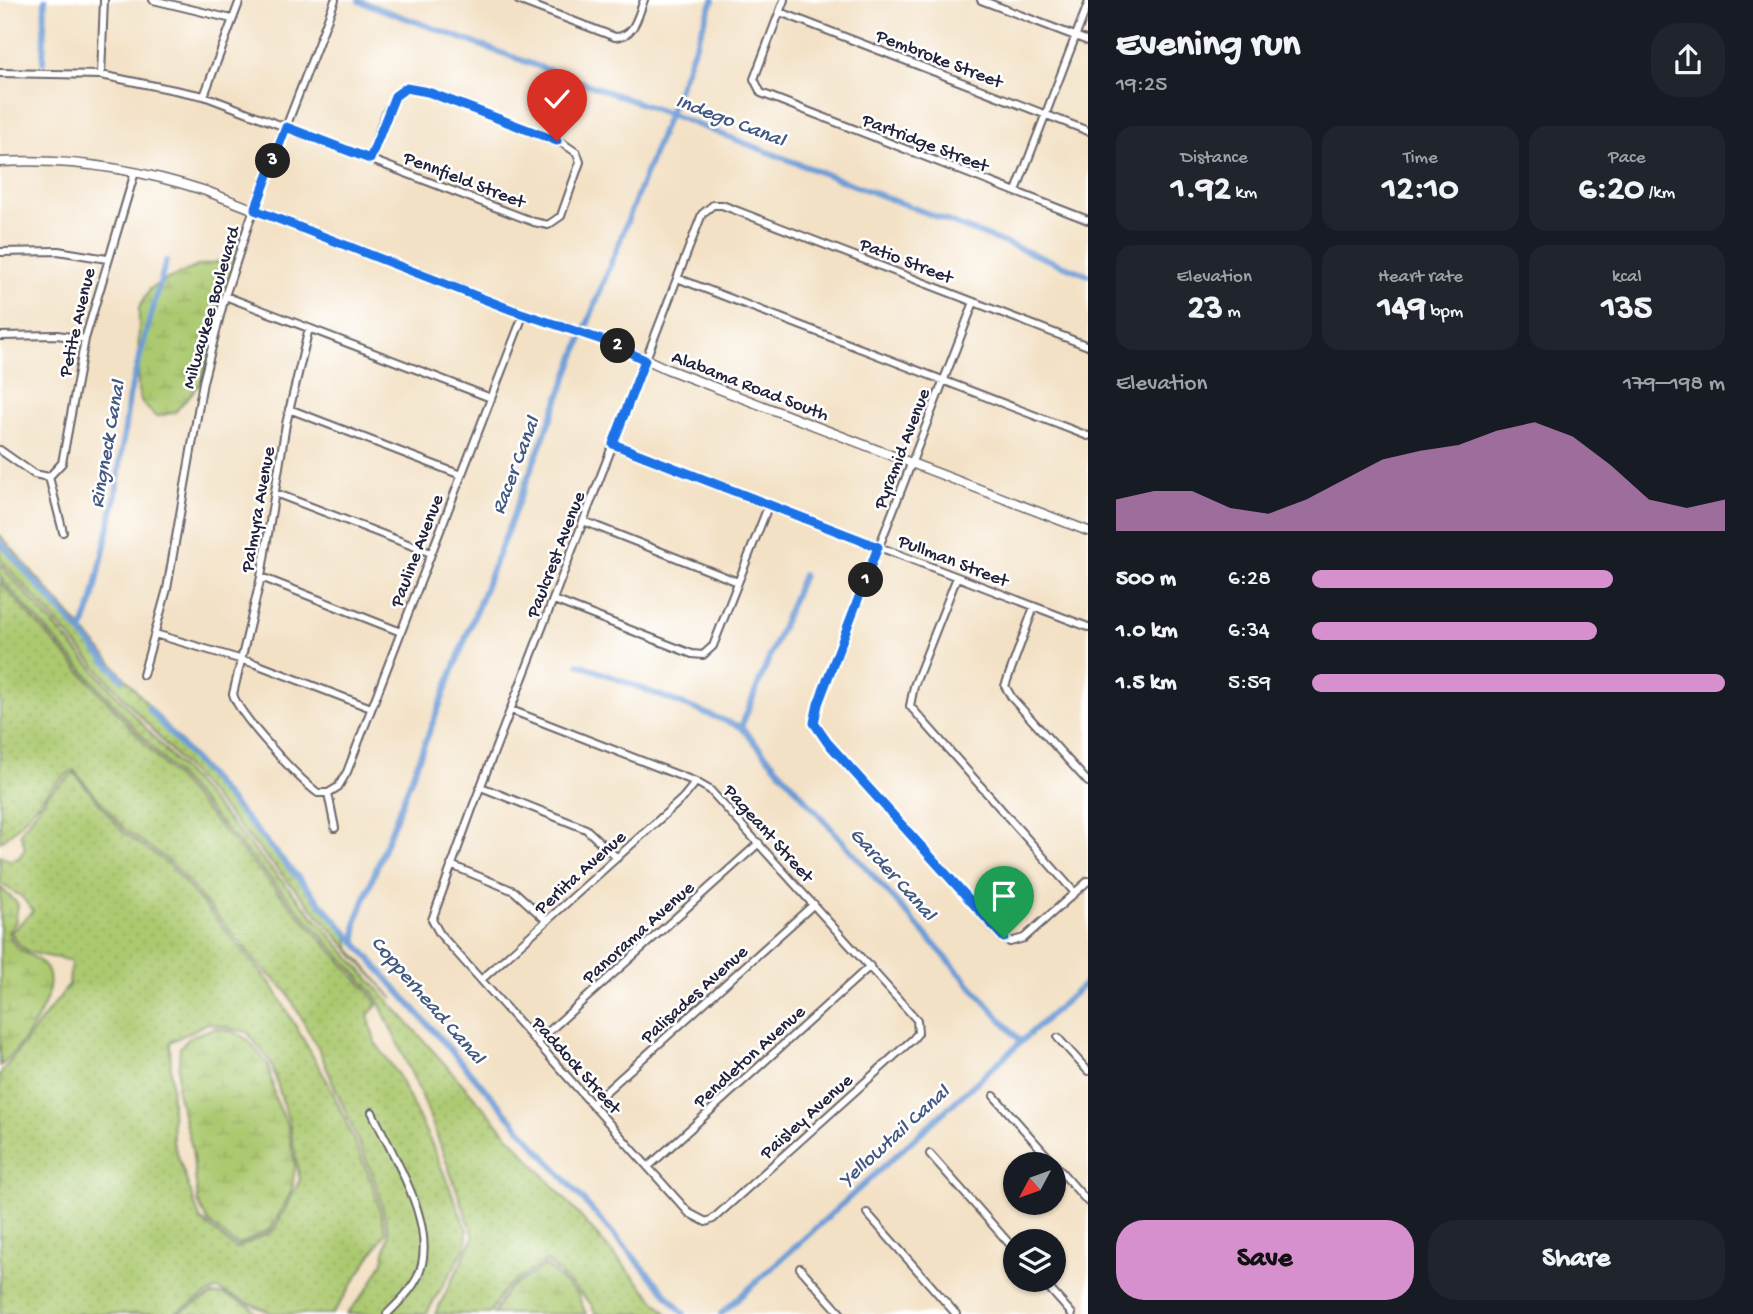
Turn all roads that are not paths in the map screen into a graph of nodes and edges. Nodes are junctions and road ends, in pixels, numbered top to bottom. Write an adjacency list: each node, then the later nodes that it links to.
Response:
1 (104, 0): 15 (street)
2 (153, 0): 11 (street)
3 (240, 0): 11 (street)
4 (335, 0): 18 (street, Milwaukee Boulevard)
5 (518, 0): 6 (street)
6 (644, 0)
7 (785, 0): 10 (street)
8 (981, 0): 12 (street)
9 (1088, 4): 12 (street)
10 (780, 12): 17 (street, Pembroke Street); 23 (street, Partridge Street)
11 (232, 19): 16 (street)
12 (1074, 36): 13 (street); 17 (street)
13 (1088, 41)
14 (0, 73): 15 (street, Pennfield Street)
15 (101, 75): 16 (street, Pennfield Street)
16 (204, 96): 18 (street, Pennfield Street)
17 (1045, 115): 19 (street, Pembroke Street); 23 (street)
18 (286, 127): 20 (street, Pennfield Street); 25 (street, Milwaukee Boulevard)
19 (1088, 131)
20 (370, 159): 20 (street, Pennfield Street)
21 (0, 162): 22 (street, Alabama Road South)
22 (135, 172): 25 (street, Alabama Road South); 28 (street, Petite Avenue)
23 (1016, 191): 26 (street, Partridge Street)
24 (713, 205): 29 (street, Paulcrest Avenue); 31 (street, Patio Street)
25 (255, 210): 30 (street, Milwaukee Boulevard); 32 (street, Alabama Road South)
26 (1088, 220)
27 (0, 252): 28 (street)
28 (107, 259): 35 (street, Petite Avenue)
29 (677, 278): 37 (street, Paulcrest Avenue); 38 (street)
30 (225, 296): 33 (street); 61 (street, Milwaukee Boulevard)
31 (974, 302): 36 (street, Patio Street); 38 (street, Pyramid Avenue)
32 (524, 313): 37 (street, Alabama Road South); 39 (street, Pauline Avenue)
33 (309, 328): 39 (street); 40 (street, Palmyra Avenue)
34 (0, 336): 35 (street)
35 (85, 339): 46 (street, Petite Avenue)
36 (1088, 346)
37 (645, 360): 42 (street, Paulcrest Avenue); 44 (street, Alabama Road South)
38 (943, 379): 41 (street); 44 (street, Pyramid Avenue)
39 (491, 398): 45 (street, Pauline Avenue)
40 (289, 409): 45 (street); 47 (street, Palmyra Avenue)
41 (1088, 436)
42 (613, 444): 48 (street, Pullman Street); 49 (street, Paulcrest Avenue)
43 (0, 450): 46 (street)
44 (911, 463): 51 (street, Alabama Road South); 52 (street, Pyramid Avenue)
45 (461, 475): 53 (street, Pauline Avenue)
46 (49, 477): 50 (street)
47 (275, 493): 53 (street); 54 (street, Palmyra Avenue)
48 (769, 504): 52 (street, Pullman Street); 56 (street)
49 (583, 521): 56 (street); 57 (street, Paulcrest Avenue)
50 (63, 531)
51 (1088, 531)
52 (878, 547): 55 (street, Pullman Street); 77 (street, Pyramid Avenue)
53 (431, 553): 60 (street, Pauline Avenue)
54 (261, 577): 60 (street); 62 (street, Palmyra Avenue)
55 (957, 577): 58 (street, Pullman Street); 77 (street)
56 (738, 582): 57 (street)
57 (554, 600): 65 (street, Paulcrest Avenue)
58 (1034, 607): 59 (street, Pullman Street); 67 (street)
59 (1088, 627)
60 (401, 632): 64 (street, Pauline Avenue)
61 (155, 634): 62 (street); 63 (street, Milwaukee Boulevard)
62 (241, 659): 64 (street); 71 (street, Palmyra Avenue)
63 (142, 675)
64 (371, 708): 71 (street, Pauline Avenue)
65 (511, 710): 68 (street, Pageant Street); 70 (street, Paulcrest Avenue)
66 (1088, 769): 67 (street)
67 (1082, 775): 69 (street)
68 (695, 782): 73 (street, Pageant Street); 74 (street, Perlita Avenue)
69 (1088, 782)
70 (481, 787): 74 (street); 75 (street, Paulcrest Avenue)
71 (328, 793): 72 (street)
72 (335, 828)
73 (759, 843): 78 (street, Pageant Street); 85 (street, Panorama Avenue)
74 (617, 858): 80 (street, Perlita Avenue)
75 (451, 865): 79 (street, Paulcrest Avenue); 80 (street)
76 (1088, 881): 77 (street)
77 (1075, 892)
78 (814, 904): 81 (street, Pageant Street); 88 (street, Palisades Avenue)
79 (432, 920): 82 (street, Paddock Street)
80 (548, 921): 82 (street, Perlita Avenue)
81 (870, 966): 83 (street, Pageant Street); 91 (street, Pendleton Avenue)
82 (481, 980): 85 (street, Paddock Street)
83 (918, 1026): 94 (street, Paisley Avenue)
84 (1058, 1038): 86 (street)
85 (537, 1042): 88 (street, Paddock Street)
86 (1088, 1071)
87 (995, 1097): 92 (street)
88 (592, 1104): 91 (street, Paddock Street)
89 (372, 1112): 98 (street)
90 (930, 1154): 95 (street)
91 (648, 1167): 94 (street, Paddock Street)
92 (1088, 1202)
93 (867, 1213): 100 (street)
94 (706, 1222)
95 (1003, 1236)
96 (800, 1268): 99 (street)
97 (1053, 1292): 101 (street)
98 (387, 1314)
99 (841, 1314)
100 (956, 1314)
101 (1072, 1314)

